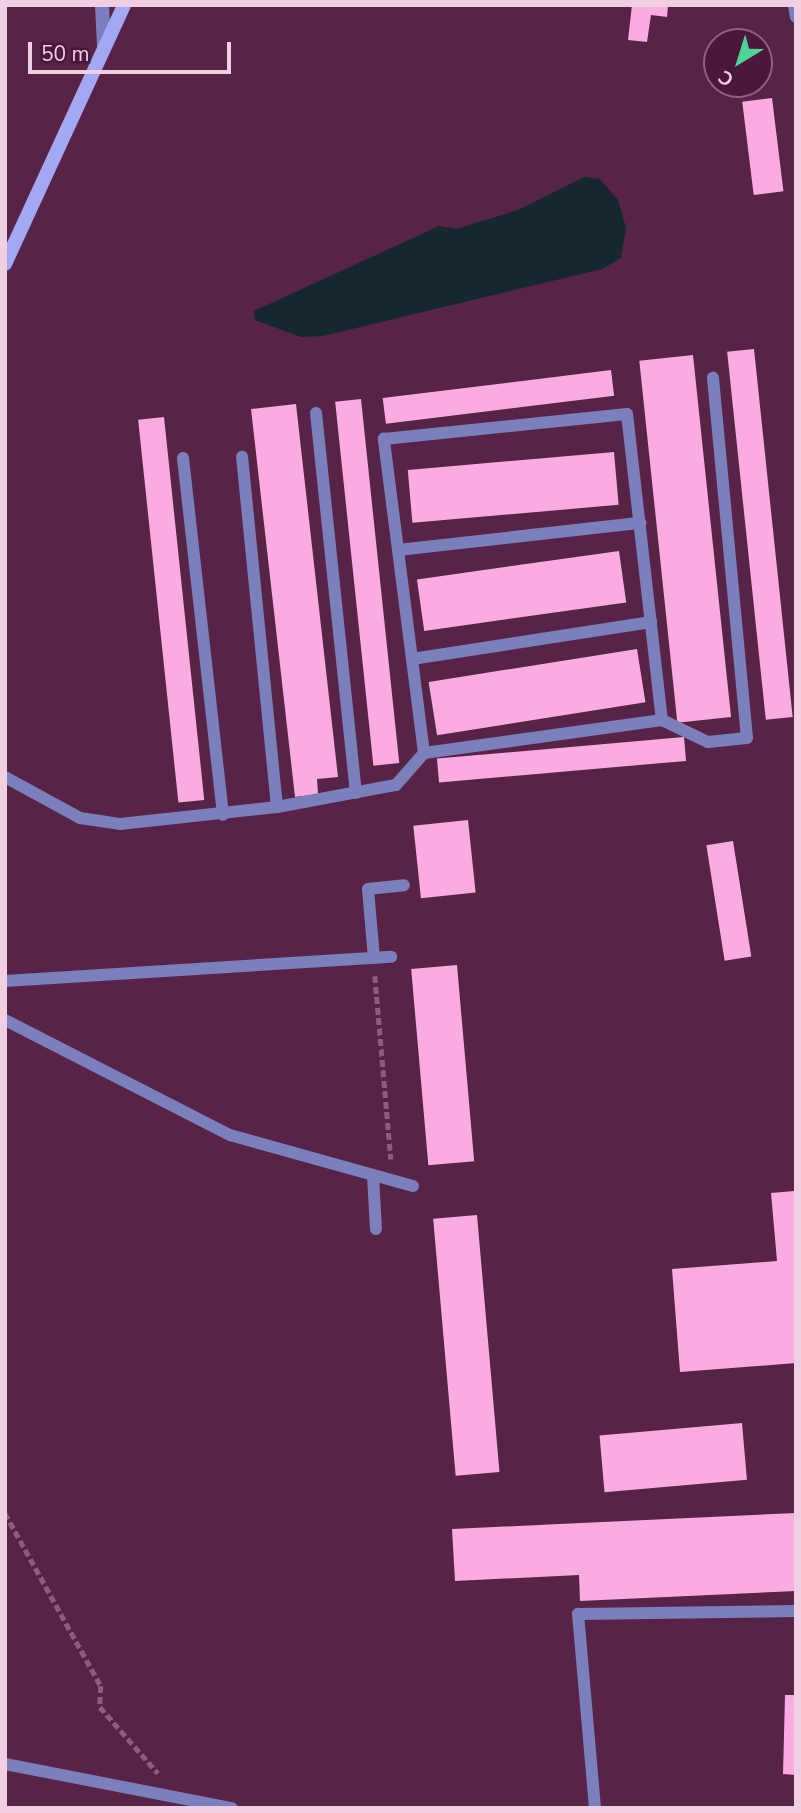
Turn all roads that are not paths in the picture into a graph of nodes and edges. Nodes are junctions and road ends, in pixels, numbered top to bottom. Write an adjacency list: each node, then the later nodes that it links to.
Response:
1 (102, 5): 5 (street)
2 (124, 5): 5 (main road)
3 (794, 5): 4 (lane)
4 (796, 17)
5 (104, 46): 6 (main road)
6 (5, 264)
7 (713, 378): 15 (lane)
8 (316, 413): 18 (lane)
9 (242, 457): 19 (lane)
10 (183, 458): 20 (lane)
11 (640, 523): 12 (lane); 12 (lane); 13 (lane)
12 (398, 550): 14 (lane)
13 (651, 622): 14 (lane); 15 (lane)
14 (412, 659): 16 (lane)
15 (662, 720): 16 (lane)
16 (424, 752): 18 (lane)
17 (5, 777): 20 (lane)
18 (356, 793): 19 (lane)
19 (277, 807): 20 (lane)
20 (223, 815)
21 (404, 885): 23 (lane)
22 (391, 957): 23 (lane)
23 (374, 958): 24 (lane)
24 (5, 981)
25 (5, 1020): 26 (lane)
26 (373, 1176): 27 (lane); 28 (lane)
27 (413, 1186)
28 (376, 1229)
29 (796, 1611): 32 (lane)
30 (5, 1764): 31 (lane)
31 (232, 1808)
32 (595, 1808)

